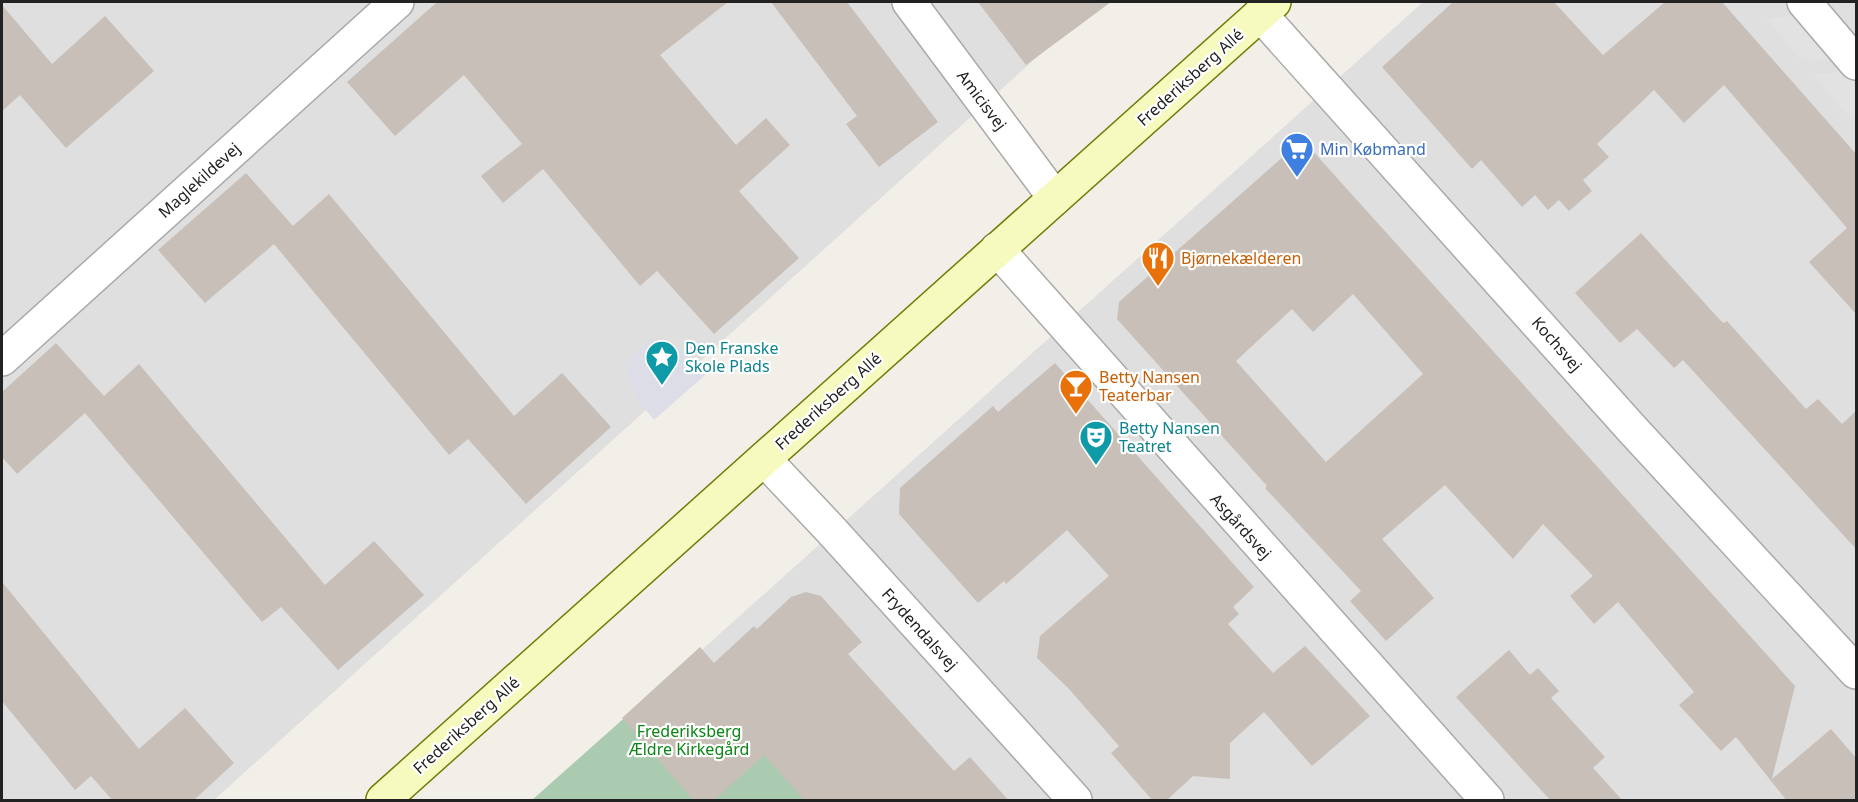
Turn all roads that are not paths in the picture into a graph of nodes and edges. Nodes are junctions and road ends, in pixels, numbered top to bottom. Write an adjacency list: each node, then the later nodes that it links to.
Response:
1 (397, 2): 8 (street, Maglekildevej)
2 (909, 2): 6 (street, Amicisvej)
3 (1804, 2): 5 (street)
4 (1267, 8): 6 (street, Frederiksberg Allé); 10 (street, Kochsvej)
5 (1857, 63)
6 (1055, 198): 7 (street, Frederiksberg Allé)
7 (997, 249): 9 (street, Frederiksberg Allé); 13 (street, Asgårdsvej)
8 (2, 359)
9 (764, 459): 11 (street, Frederiksberg Allé); 12 (street, Frydendalsvej)
10 (1857, 672)
11 (383, 801)
12 (1075, 801)
13 (1487, 801)

